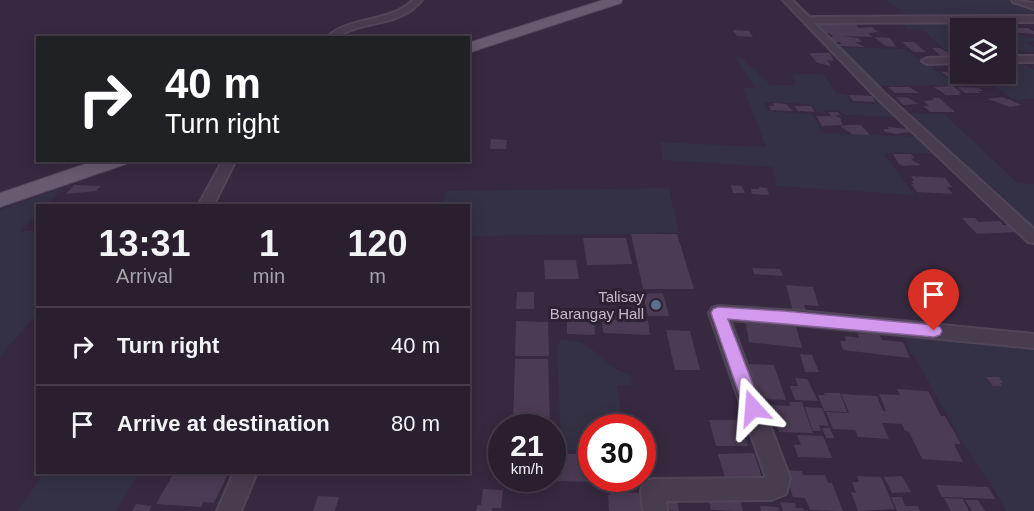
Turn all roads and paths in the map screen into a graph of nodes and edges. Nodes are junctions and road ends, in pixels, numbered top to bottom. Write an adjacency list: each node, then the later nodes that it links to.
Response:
1 (418, 0): 8 (street)
2 (616, 0): 9 (main road)
3 (787, 0): 7 (street)
4 (1016, 0): 5 (street)
5 (1034, 6)
6 (1034, 19): 7 (street)
7 (807, 20): 18 (street)
8 (334, 36)
9 (470, 47)
10 (1016, 59): 11 (street)
11 (1034, 59)
12 (950, 61): 13 (street)
13 (927, 62)
14 (113, 162): 16 (main road)
15 (229, 162): 17 (street)
16 (0, 200)
17 (206, 204)
18 (1034, 238)
19 (1034, 341): 22 (street)
20 (245, 474): 21 (street)
21 (229, 511)
22 (655, 511)

